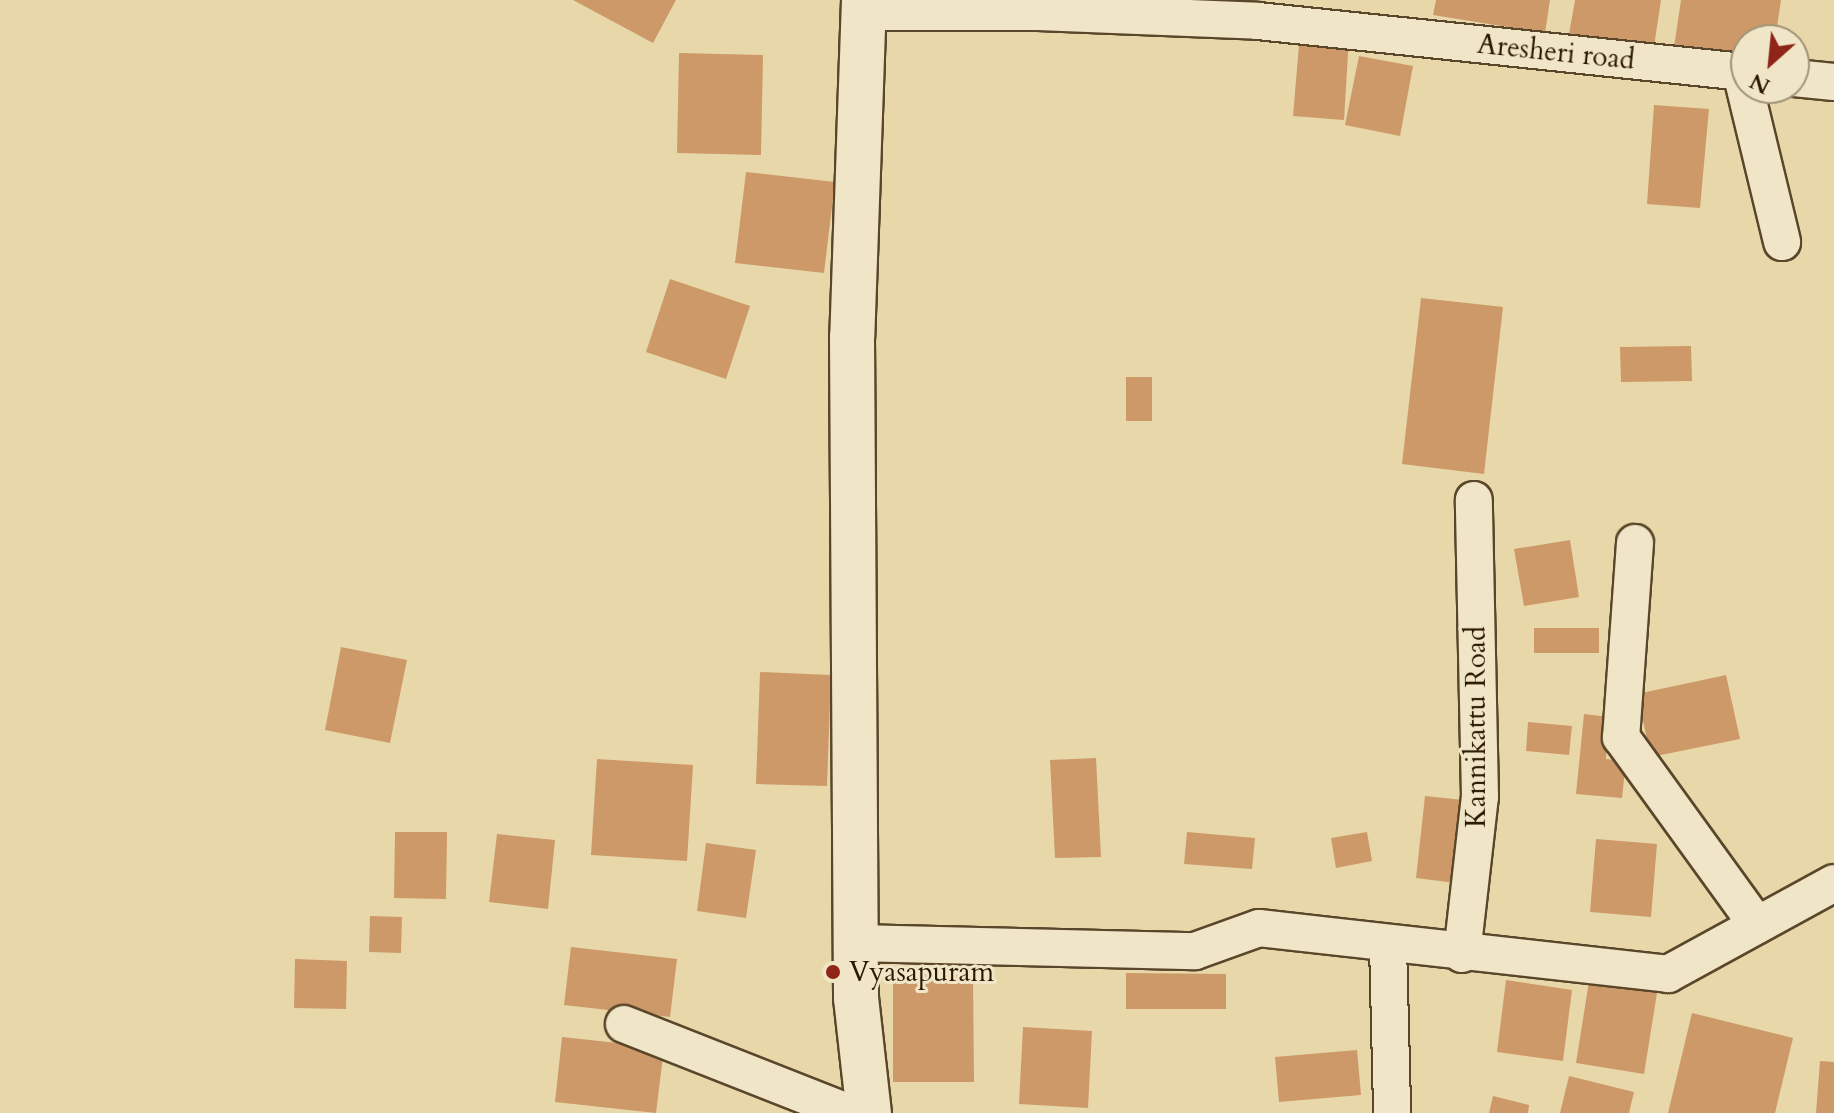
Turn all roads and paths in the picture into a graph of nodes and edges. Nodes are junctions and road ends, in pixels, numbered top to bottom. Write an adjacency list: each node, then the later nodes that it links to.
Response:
1 (864, 6): 2 (street, Aresheri road); 11 (main road)
2 (1730, 71)
3 (1810, 80): 4 (street)
4 (1834, 82)
5 (1751, 104): 6 (street)
6 (1782, 242)
7 (1474, 500): 13 (street, Kannikattu Road)
8 (1635, 543): 10 (street)
9 (1834, 883): 10 (street)
10 (1757, 925): 13 (street)
11 (856, 943): 12 (street); 16 (main road)
12 (1388, 944): 13 (street); 17 (street)
13 (1462, 954)
14 (624, 1024): 15 (street)
15 (850, 1113)
16 (869, 1113)
17 (1392, 1113)

